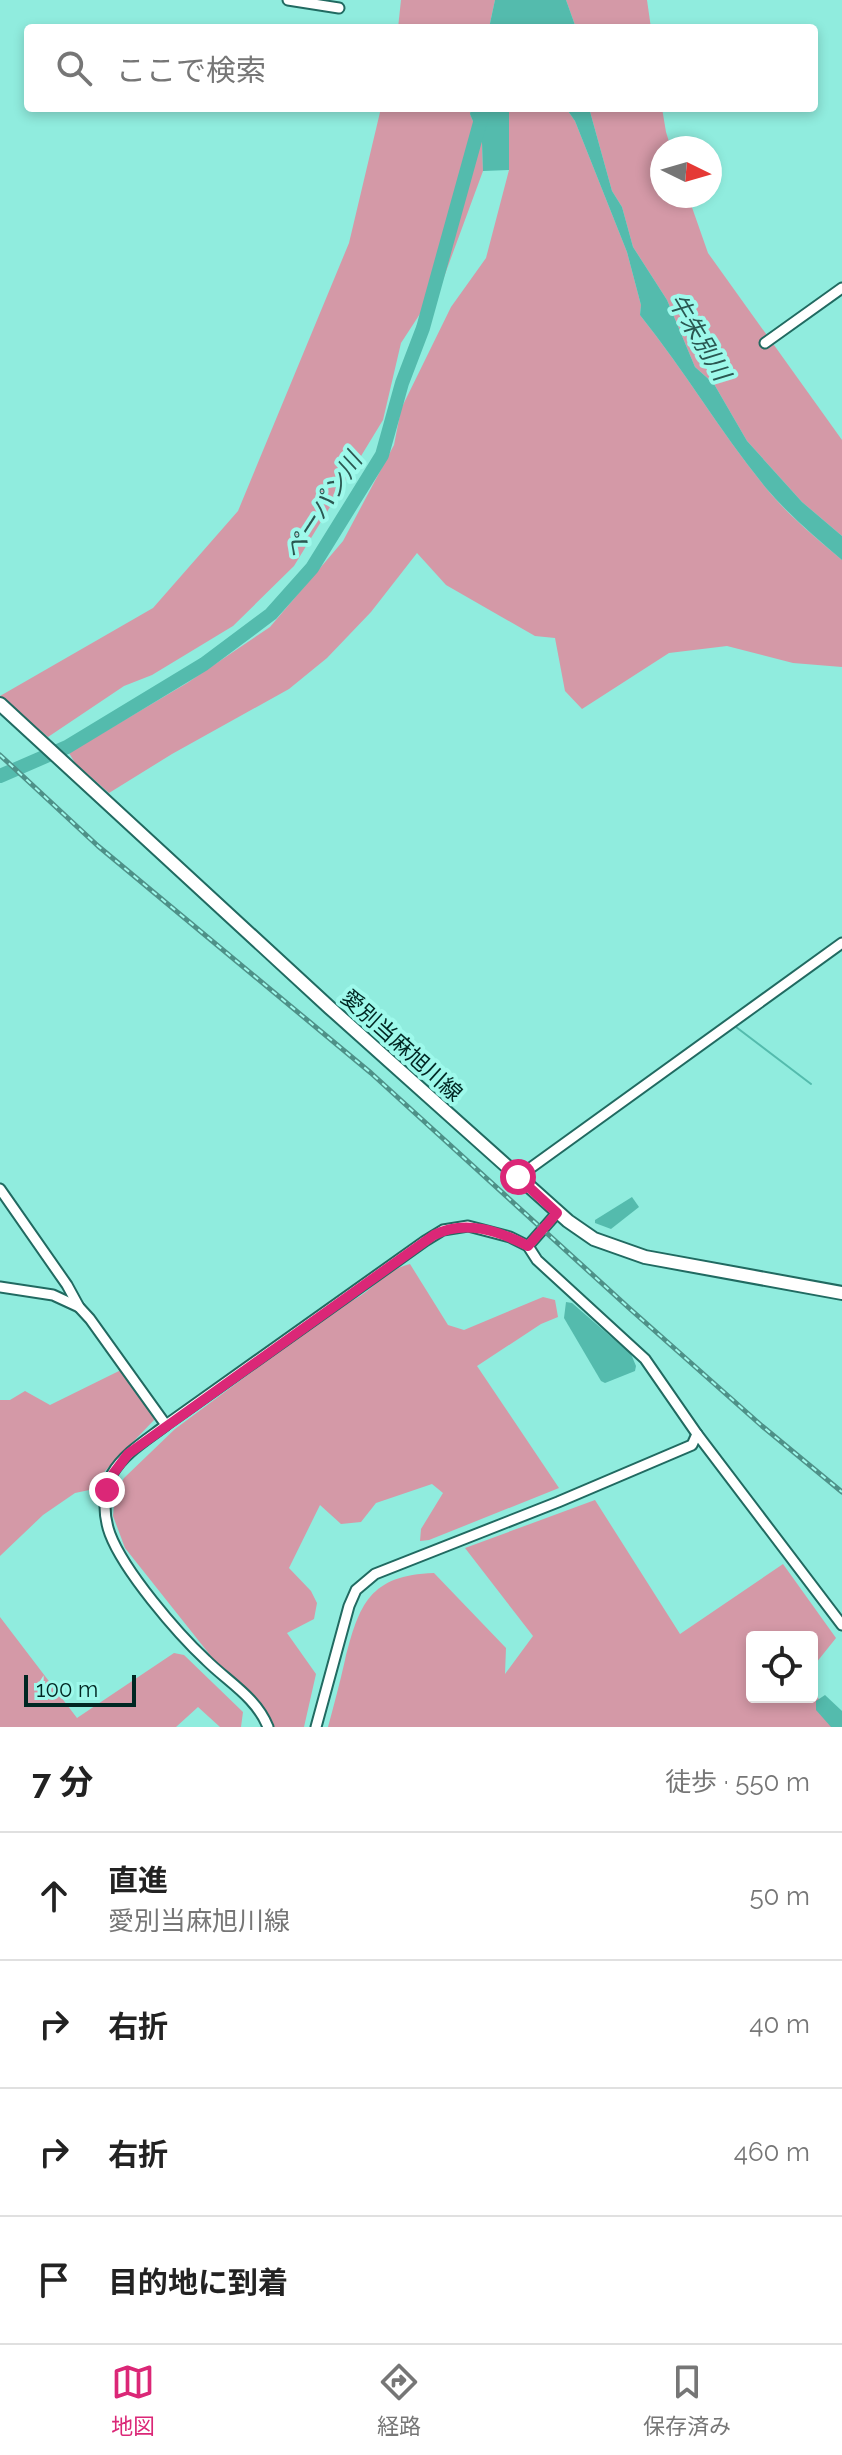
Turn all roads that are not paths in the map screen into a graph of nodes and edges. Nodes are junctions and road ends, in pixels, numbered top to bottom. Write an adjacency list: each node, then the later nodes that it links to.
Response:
1 (288, 0): 2 (street)
2 (339, 8)
3 (842, 288): 4 (street)
4 (765, 343)
5 (0, 704): 7 (main road, 愛別当麻旭川線)
6 (842, 943): 7 (street)
7 (518, 1177): 9 (main road, 愛別当麻旭川線)
8 (0, 1189): 13 (street)
9 (557, 1213): 10 (street); 12 (main road, 愛別当麻旭川線)
10 (528, 1246): 14 (street); 15 (street)
11 (0, 1287): 13 (street)
12 (842, 1293)
13 (79, 1307): 14 (street)
14 (166, 1425): 17 (street)
15 (697, 1434): 16 (street); 18 (street)
16 (842, 1625)
17 (268, 1727)
18 (316, 1727)

